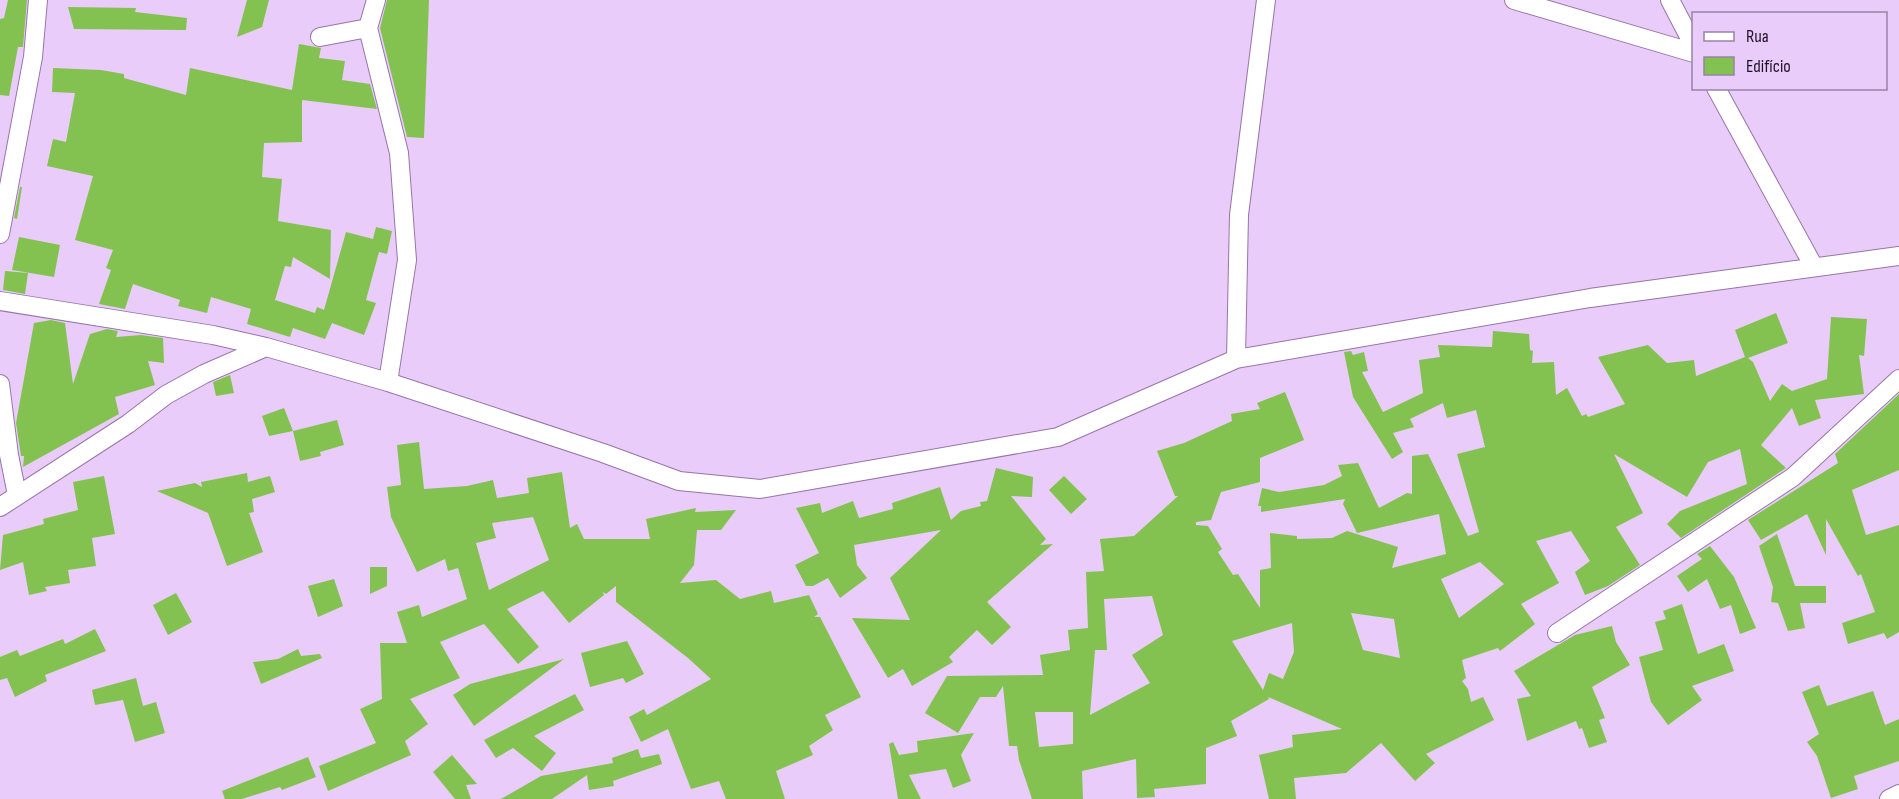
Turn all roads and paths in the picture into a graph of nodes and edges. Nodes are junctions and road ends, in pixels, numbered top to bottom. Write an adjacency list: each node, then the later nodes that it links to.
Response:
1 (38, 0): 11 (street)
2 (376, 0): 6 (street)
3 (1266, 0): 16 (street)
4 (1514, 0): 9 (street)
5 (1670, 0): 8 (street)
6 (368, 28): 7 (street); 18 (street)
7 (320, 37)
8 (1692, 42)
9 (1692, 52)
10 (1717, 90): 13 (street)
11 (0, 234)
12 (1899, 256): 13 (street)
13 (1814, 267): 16 (street)
14 (0, 301): 15 (street)
15 (266, 347): 18 (street); 20 (street)
16 (1236, 359): 18 (street)
17 (1899, 379): 22 (street)
18 (388, 382)
19 (0, 384): 20 (street)
20 (17, 495): 21 (street)
21 (0, 507)
22 (1557, 633)
23 (1899, 794): 24 (street)
24 (1889, 799)

